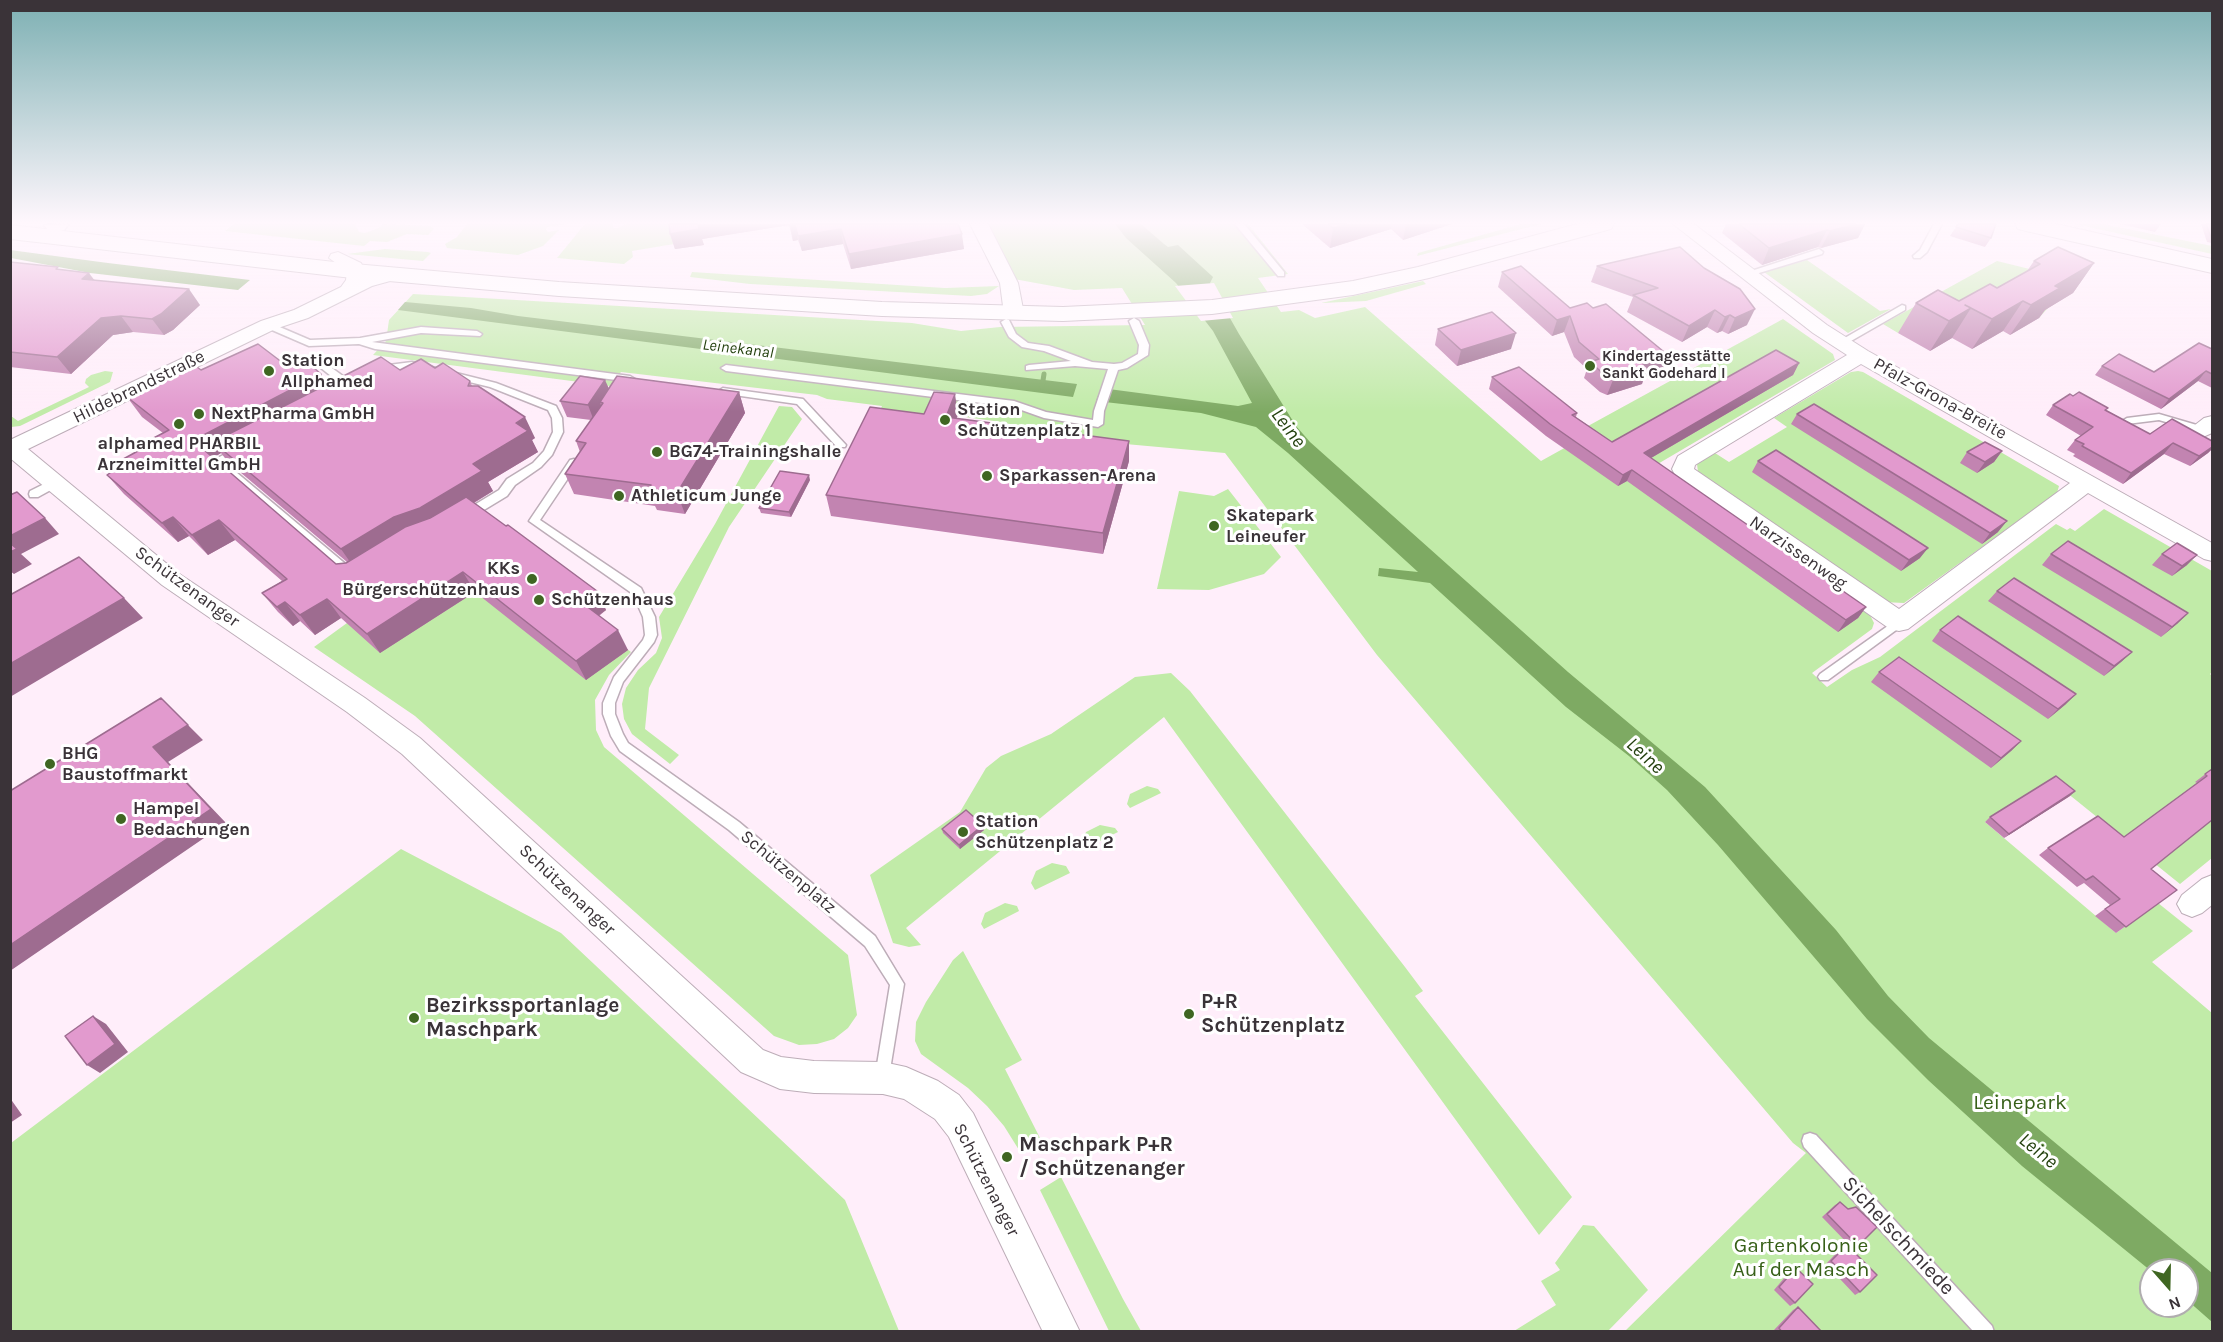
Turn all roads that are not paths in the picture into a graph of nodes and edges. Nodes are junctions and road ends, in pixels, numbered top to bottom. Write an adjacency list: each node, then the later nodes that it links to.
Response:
1 (331, 287): 11 (street, Hildebrandstraße)
2 (700, 287): 10 (street)
3 (1009, 287): 10 (street)
4 (1282, 287): 9 (street)
5 (1306, 287): 6 (street)
6 (1359, 287)
7 (1763, 287): 14 (street, Pfalz-Grona-Breite)
8 (1902, 308): 14 (lane)
9 (1130, 312): 10 (street); 18 (lane)
10 (1011, 313): 17 (lane)
11 (268, 324): 13 (lane); 27 (street, Hildebrandstraße)
12 (477, 334): 13 (lane)
13 (360, 341): 22 (lane)
14 (1841, 343): 15 (street, Pfalz-Grona-Breite)
15 (1861, 355): 29 (street, Pfalz-Grona-Breite); 31 (street, Narzissenweg)
16 (314, 358): 21 (lane)
17 (1089, 364): 18 (lane); 20 (lane)
18 (1114, 367): 19 (lane)
19 (726, 368)
20 (1029, 368)
21 (346, 383): 21 (lane)
22 (632, 383)
23 (716, 390): 26 (lane)
24 (2127, 421): 25 (lane)
25 (2208, 427)
26 (842, 445)
27 (12, 448): 33 (street, Schützenanger)
28 (578, 456): 33 (lane, Schützenplatz)
29 (2087, 482): 30 (street, Pfalz-Grona-Breite); 31 (street)
30 (2212, 553)
31 (1899, 622): 32 (lane)
32 (1824, 677)
33 (883, 1078): 35 (street, Schützenanger)
34 (1810, 1141): 36 (lane, Sichelschmiede)
35 (1062, 1332)
36 (1986, 1332)

